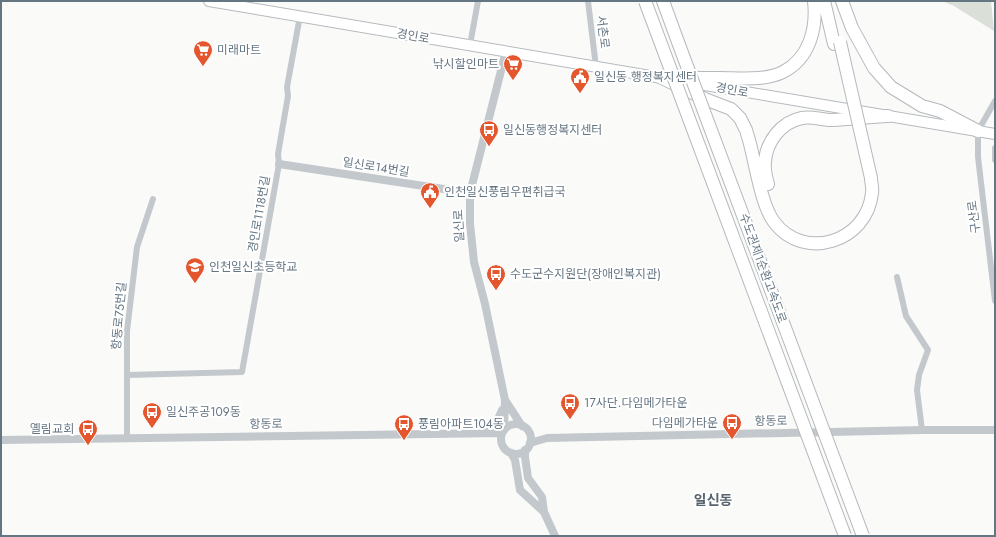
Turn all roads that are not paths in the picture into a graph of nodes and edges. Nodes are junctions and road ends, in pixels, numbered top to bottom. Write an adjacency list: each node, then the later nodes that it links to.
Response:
1 (210, 1): 11 (main road, 경인로)
2 (478, 1): 14 (street)
3 (588, 1): 16 (street, 서촌로)
4 (645, 1): 45 (highway, 수도권제1순환고속도로, bridge)
5 (663, 1): 12 (highway, 수도권제1순환고속도로)
6 (669, 1): 12 (highway)
7 (814, 1): 17 (highway)
8 (824, 1): 13 (highway)
9 (832, 1): 13 (highway)
10 (842, 1): 20 (highway)
11 (300, 16): 14 (main road, 경인로); 24 (street, 경인로1118번길)
12 (678, 42): 46 (highway, 수도권제1순환고속도로, bridge)
13 (837, 43): 25 (highway, bridge)
14 (470, 45): 15 (main road, 경인로)
15 (506, 51): 16 (main road, 경인로); 26 (street, 일신로)
16 (596, 67): 17 (main road, 경인로)
17 (660, 77): 19 (main road, 경인로); 25 (highway)
18 (995, 101): 20 (street)
19 (888, 116): 20 (main road, 경인로); 25 (highway)
20 (978, 131): 21 (main road, 경인로); 29 (street, 구산로)
21 (995, 134)
22 (995, 148): 23 (street)
23 (995, 160)
24 (279, 164): 26 (street, 일신로14번길); 30 (street, 경인로1118번길)
25 (868, 178)
26 (470, 193): 31 (street, 일신로)
27 (153, 199): 30 (street, 항동로75번길)
28 (897, 277): 33 (street)
29 (995, 301)
30 (127, 375): 37 (street, 항동로75번길)
31 (505, 400): 32 (street, 일신로); 35 (street, 일신로); 36 (street)
32 (524, 427): 35 (street); 38 (street, 항동로); 41 (street)
33 (922, 430): 34 (street, 항동로); 38 (street, 항동로)
34 (995, 430)
35 (503, 431): 36 (street, 항동로); 40 (street)
36 (484, 434): 37 (street, 항동로); 40 (street, 항동로)
37 (127, 438): 39 (street, 항동로)
38 (547, 438): 41 (street, 항동로)
39 (1, 440)
40 (502, 443): 42 (street)
41 (527, 447): 42 (street); 43 (street)
42 (511, 453): 43 (street)
43 (544, 512): 44 (street)
44 (555, 536)
45 (844, 536)
46 (863, 536)

